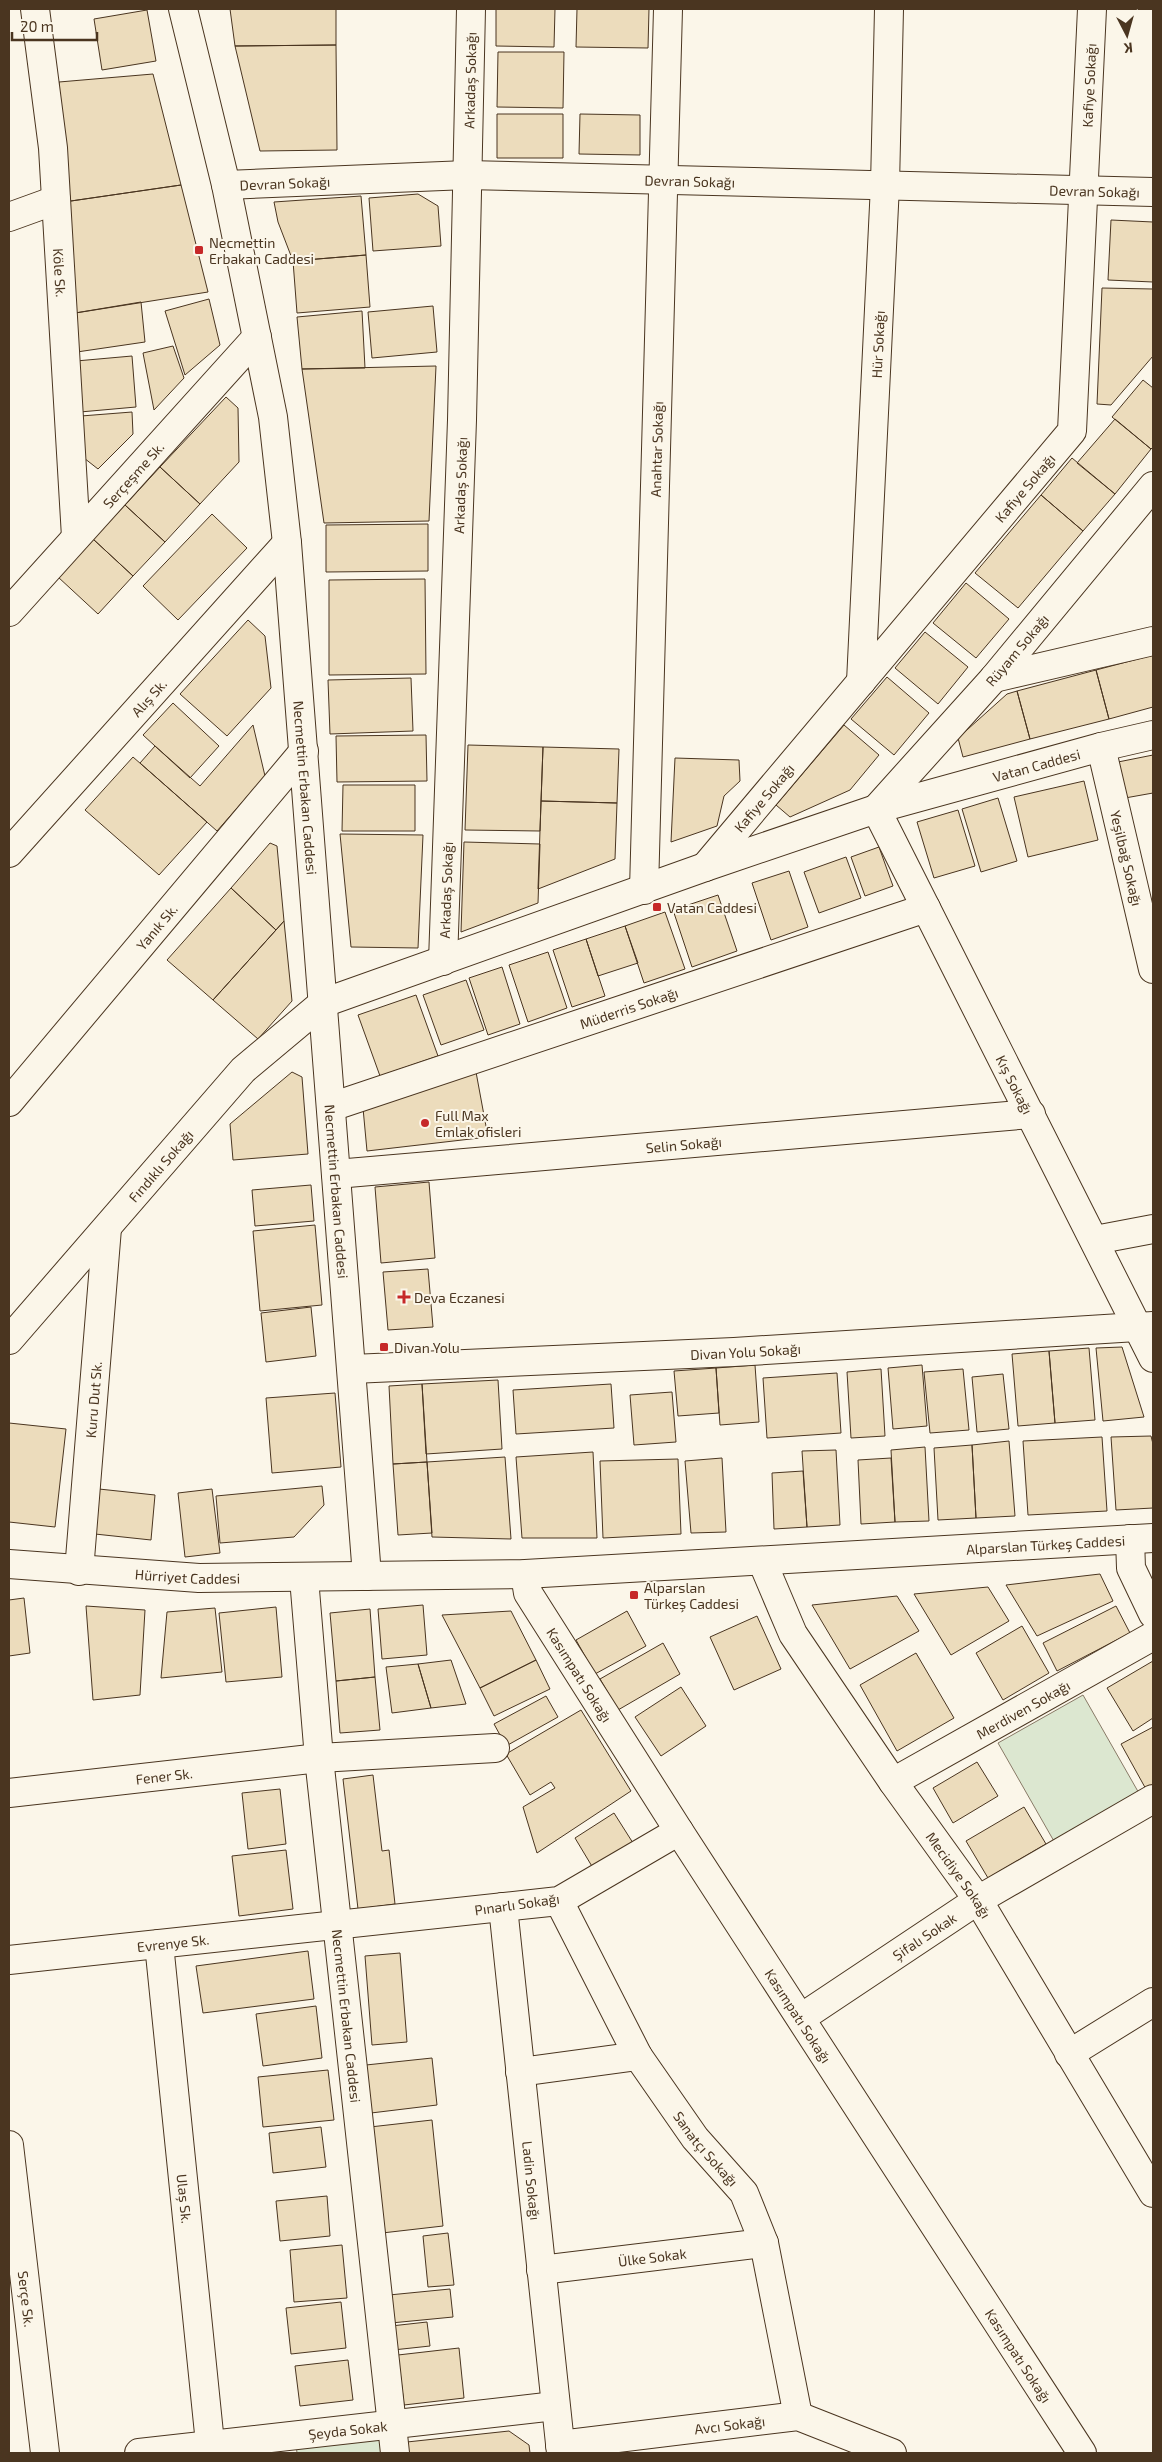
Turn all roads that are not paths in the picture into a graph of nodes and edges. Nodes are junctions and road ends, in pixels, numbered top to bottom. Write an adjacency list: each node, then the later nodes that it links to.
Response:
1 (34, 9): 13 (street, Köle Sk.)
2 (184, 9): 9 (street, Necmettin Erbakan Caddesi)
3 (471, 9): 7 (street, Arkadaş Sokağı)
4 (668, 9): 8 (street, Anahtar Sokağı)
5 (889, 9): 10 (street, Hür Sokağı)
6 (1092, 9): 11 (street, Kafiye Sokağı)
7 (467, 175): 8 (street, Devran Sokağı); 9 (street, Devran Sokağı); 31 (street, Arkadaş Sokağı)
8 (665, 180): 10 (street, Devran Sokağı); 29 (street, Anahtar Sokağı)
9 (226, 185): 15 (street, Necmettin Erbakan Caddesi)
10 (885, 186): 11 (street, Devran Sokağı); 22 (street, Hür Sokağı)
11 (1083, 190): 12 (street, Devran Sokağı); 22 (street, Kafiye Sokağı)
12 (1153, 192)
13 (56, 200): 14 (street); 17 (street, Köle Sk.)
14 (9, 217)
15 (257, 337): 17 (street, Serçeşme Sk.); 18 (street, Necmettin Erbakan Caddesi)
16 (1153, 486): 21 (street, Rüyam Sokağı)
17 (76, 537): 19 (street, Serçeşme Sk.)
18 (287, 543): 25 (street, Necmettin Erbakan Caddesi); 27 (street, Alış Sk.)
19 (9, 612)
20 (1153, 641): 21 (street)
21 (994, 678): 26 (street, Rüyam Sokağı)
22 (861, 682): 28 (street, Kafiye Sokağı)
23 (1153, 735): 24 (street, Vatan Caddesi)
24 (1101, 747): 26 (street, Vatan Caddesi); 32 (street, Yeşilbağ Sokağı)
25 (304, 751): 33 (street, Necmettin Erbakan Caddesi); 34 (street, Yanık Sk.)
26 (876, 809): 28 (street, Vatan Caddesi); 30 (street, Kış Sokağı)
27 (9, 853)
28 (705, 867): 29 (street, Vatan Caddesi)
29 (644, 890): 31 (street, Vatan Caddesi)
30 (926, 908): 35 (street, Müderris Sokağı); 36 (street, Kış Sokağı)
31 (443, 961): 33 (street, Vatan Caddesi)
32 (1153, 969)
33 (323, 1003): 35 (street, Necmettin Erbakan Caddesi); 38 (street, Fındıklı Sokağı)
34 (9, 1102)
35 (331, 1107): 37 (street, Necmettin Erbakan Caddesi)
36 (1031, 1114): 37 (street, Selin Sokağı); 40 (street, Kış Sokağı)
37 (336, 1174): 44 (street, Necmettin Erbakan Caddesi)
38 (107, 1228): 42 (street, Fındıklı Sokağı); 48 (street, Kuru Dut Sk.)
39 (1153, 1229): 40 (street)
40 (1095, 1240): 41 (street, Kış Sokağı)
41 (1146, 1327): 43 (street, Kış Sokağı); 44 (street, Divan Yolu Sokağı)
42 (9, 1340)
43 (1153, 1358)
44 (352, 1369): 50 (street, Necmettin Erbakan Caddesi)
45 (1141, 1539): 46 (street, Alparslan Türkeş Caddesi); 52 (street)
46 (762, 1561): 49 (street, Alparslan Türkeş Caddesi); 56 (street, Mecidiye Sokağı)
47 (9, 1564): 48 (street, Hürriyet Caddesi)
48 (79, 1571): 51 (street, Hürriyet Caddesi)
49 (525, 1574): 50 (street, Alparslan Türkeş Caddesi); 59 (street, Kasımpatı Sokağı)
50 (367, 1576): 51 (street, Hürriyet Caddesi)
51 (304, 1578): 55 (street, Necmettin Erbakan Caddesi)
52 (1153, 1614)
53 (1153, 1636): 56 (street, Merdiven Sokağı)
54 (495, 1748): 55 (street, Fener Sk.)
55 (319, 1758): 57 (street, Fener Sk.); 63 (street, Necmettin Erbakan Caddesi)
56 (893, 1782): 60 (street, Mecidiye Sokağı)
57 (9, 1793)
58 (1153, 1799): 60 (street, Şifalı Sokak)
59 (679, 1831): 61 (street, Pınarlı Sokağı); 67 (street, Kasımpatı Sokağı)
60 (978, 1900): 67 (street, Şifalı Sokak); 68 (street, Mecidiye Sokağı)
61 (559, 1901): 62 (street, Pınarlı Sokağı); 69 (street, Sanatçı Sokağı)
62 (503, 1907): 63 (street, Pınarlı Sokağı); 70 (street, Ladin Sokağı)
63 (337, 1924): 64 (street, Evrenye Sk.); 77 (street, Necmettin Erbakan Caddesi)
64 (159, 1944): 65 (street, Evrenye Sk.); 78 (street, Ulaş Sk.)
65 (9, 1960)
66 (1153, 2002): 68 (street)
67 (801, 2018): 84 (street, Kasımpatı Sokağı)
68 (1069, 2054): 72 (street, Mecidiye Sokağı)
69 (638, 2056): 70 (street); 73 (street, Sanatçı Sokağı)
70 (520, 2072): 74 (street, Ladin Sokağı)
71 (9, 2145): 80 (street, Serçe Sk.)
72 (1152, 2189)
73 (764, 2243): 74 (street, Ülke Sokak); 76 (street, Sanatçı Sokağı)
74 (541, 2270): 75 (street, Ladin Sokağı)
75 (556, 2406): 77 (street, Şeyda Sokak); 79 (street, Ladin Sokağı)
76 (798, 2416): 79 (street, Avcı Sokağı); 83 (street, Avcı Sokağı)
77 (392, 2425): 78 (street, Şeyda Sokak); 82 (street, Necmettin Erbakan Caddesi)
78 (210, 2449): 81 (street, Şeyda Sokak)
79 (561, 2449)
80 (45, 2453)
81 (139, 2453)
82 (395, 2453)
83 (892, 2453)
84 (1082, 2453)

